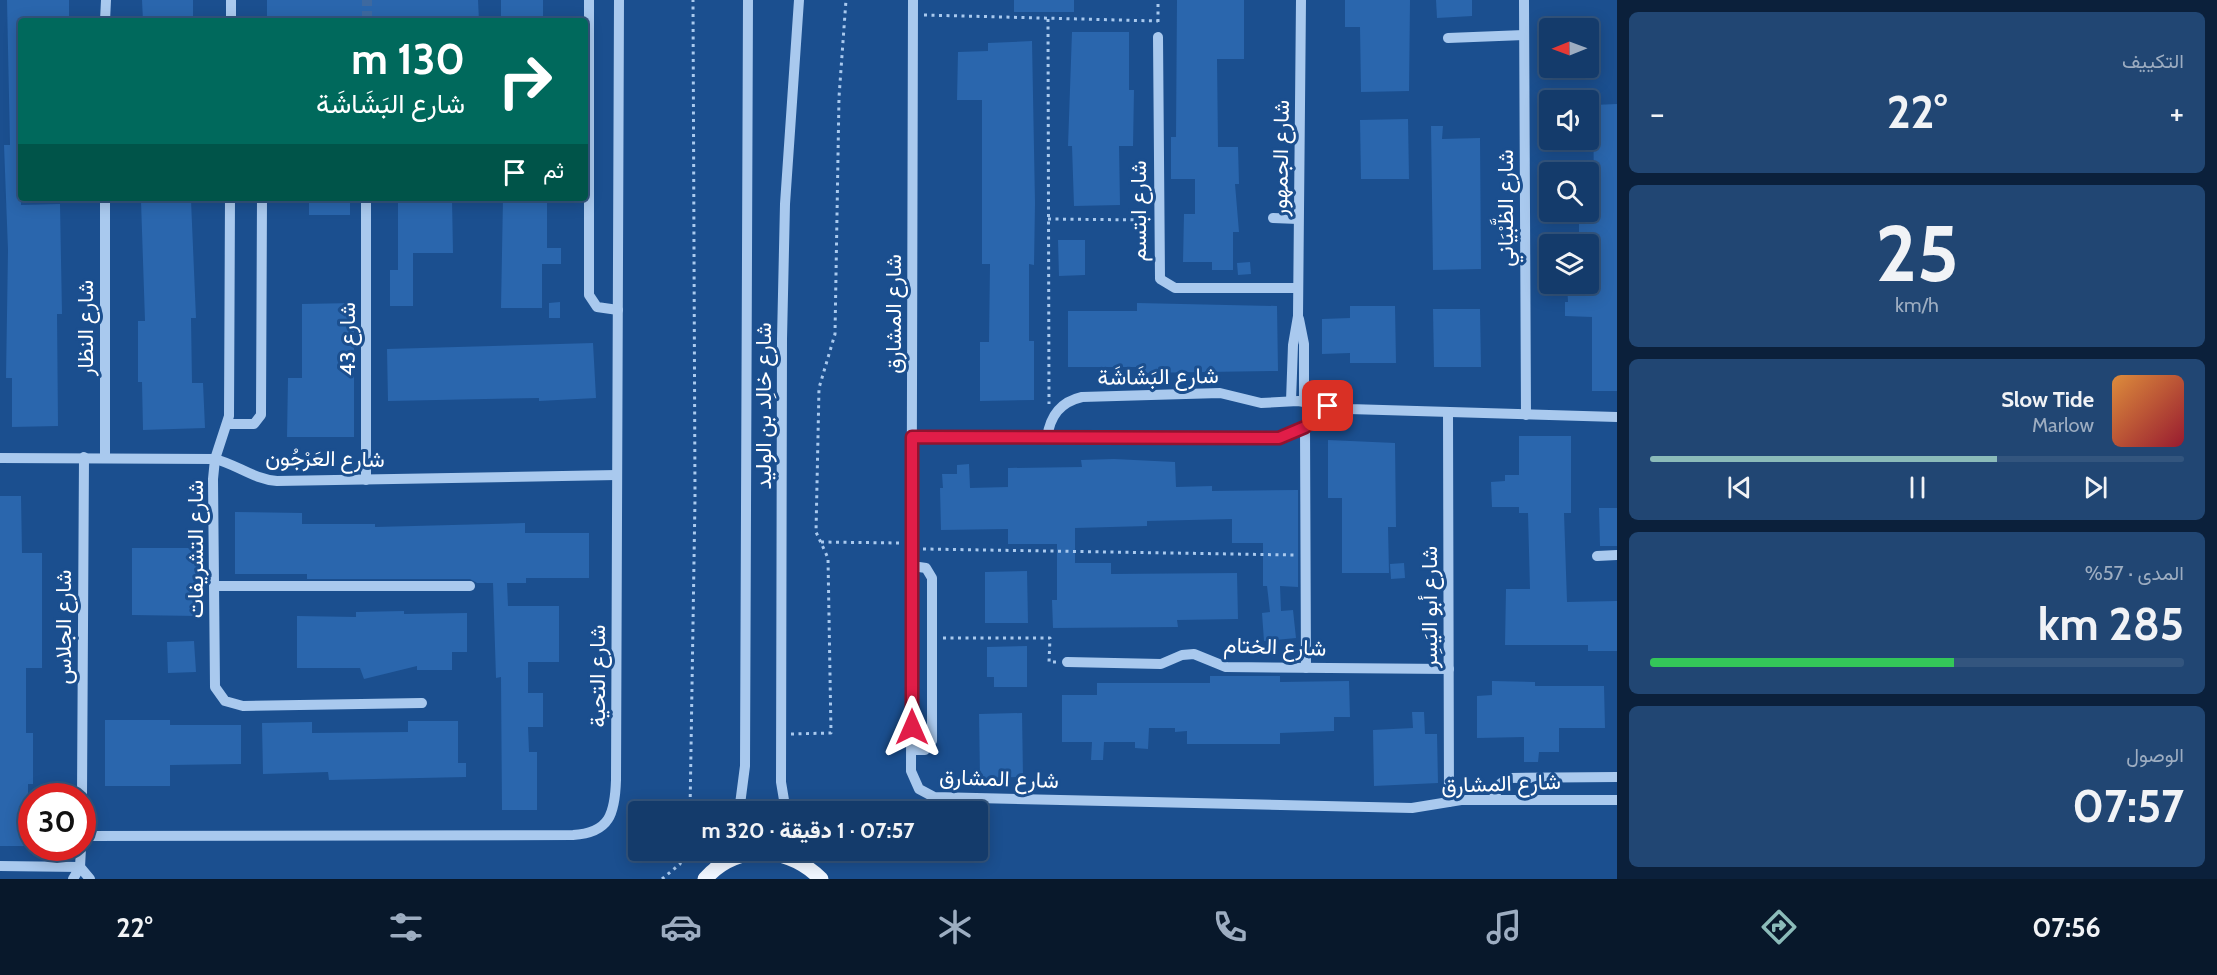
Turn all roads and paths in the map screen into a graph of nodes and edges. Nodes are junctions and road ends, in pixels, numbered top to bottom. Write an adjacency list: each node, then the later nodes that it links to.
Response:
1 (106, 0): 14 (street)
2 (231, 0): 15 (street)
3 (589, 0): 30 (street)
4 (619, 0): 30 (street, شارع التحية)
5 (693, 0): 68 (path)
6 (799, 0): 62 (street, شارع خالِد بن الوليد)
7 (846, 0): 49 (path)
8 (913, 0): 13 (street, شارع المشارق)
9 (1158, 0): 17 (path)
10 (1301, 0): 27 (street, شارع الجمهور)
11 (1524, 0): 18 (street, شارع الظَّبْيَاني)
12 (746, 3): 69 (street, شارع خالِد بن الوليد)
13 (913, 15): 16 (path); 41 (street, شارع المشارق)
14 (105, 18)
15 (231, 18)
16 (1048, 19): 17 (path); 26 (path)
17 (1158, 21): 19 (path)
18 (1524, 35): 20 (street); 36 (street, شارع الظَّبْيَاني)
19 (1158, 37): 28 (street, شارع ابتسم)
20 (1448, 38)
21 (105, 201): 45 (street, شارع النظار)
22 (230, 201): 39 (street, شارع التشريفات)
23 (262, 201): 39 (street)
24 (366, 201): 48 (street, شارع 43)
25 (1273, 218): 27 (street)
26 (1048, 219): 28 (path); 37 (path)
27 (1299, 219): 29 (street, شارع الجمهور)
28 (1158, 220): 29 (street, شارع ابتسم)
29 (1298, 288): 31 (street, شارع الجمهور)
30 (618, 310): 47 (street, شارع التحية)
31 (1298, 316): 32 (street, شارع الجمهور); 33 (street, شارع الجمهور)
32 (1291, 401): 33 (street, شارع البَشَاشَة); 37 (street, شارع البَشَاشَة)
33 (1304, 402): 34 (street, شارع البَشَاشَة)
34 (1328, 406): 35 (street, شارع البَشَاشَة); 40 (street)
35 (1448, 413): 36 (street, شارع البَشَاشَة); 60 (street, شارع أبو اليَسِر)
36 (1526, 415): 38 (street, شارع البَشَاشَة)
37 (1052, 417): 42 (street)
38 (1617, 417)
39 (228, 424): 46 (street, شارع التشريفات)
40 (1305, 427): 42 (street); 51 (street)
41 (912, 437): 42 (street); 50 (street, شارع المشارق)
42 (1047, 438)
43 (84, 457): 44 (street, شارع العَرْجُون); 45 (street, شارع العَرْجُون); 65 (street, شارع الجلاس)
44 (0, 458)
45 (105, 458): 46 (street, شارع العَرْجُون)
46 (215, 459): 48 (street, شارع العَرْجُون); 55 (street, شارع التشريفات)
47 (617, 475): 48 (street, شارع العَرْجُون); 72 (street, شارع التحية)
48 (366, 480)
49 (821, 542): 50 (path); 62 (path)
50 (912, 546): 51 (path); 54 (street, شارع المشارق)
51 (1306, 555): 59 (street)
52 (1617, 555): 53 (street)
53 (1597, 556)
54 (912, 566): 57 (street); 63 (street, شارع المشارق)
55 (215, 586): 56 (street); 61 (street, شارع التشريفات)
56 (470, 586)
57 (932, 638): 58 (path); 63 (street)
58 (1067, 662): 59 (street, شارع الختام)
59 (1306, 668): 60 (street, شارع الختام)
60 (1449, 669): 71 (street, شارع أبو اليَسِر)
61 (422, 703)
62 (780, 734): 70 (street, شارع خالِد بن الوليد)
63 (912, 750): 71 (street, شارع المشارق)
64 (1617, 777): 66 (street)
65 (82, 783)
66 (1492, 799): 67 (street, شارع المشارق); 71 (street, شارع المشارق)
67 (1617, 800)
68 (690, 801)
69 (740, 801)
70 (784, 801)
71 (1449, 802)
72 (96, 836)
73 (80, 861): 78 (street)
74 (681, 861): 83 (path)
75 (717, 861): 80 (street)
76 (806, 861): 79 (street)
77 (0, 866): 78 (street)
78 (80, 867): 81 (street); 82 (street)
79 (809, 868): 80 (main road); 84 (main road)
80 (708, 876)
81 (73, 879)
82 (90, 879)
83 (662, 879)
84 (821, 879)

